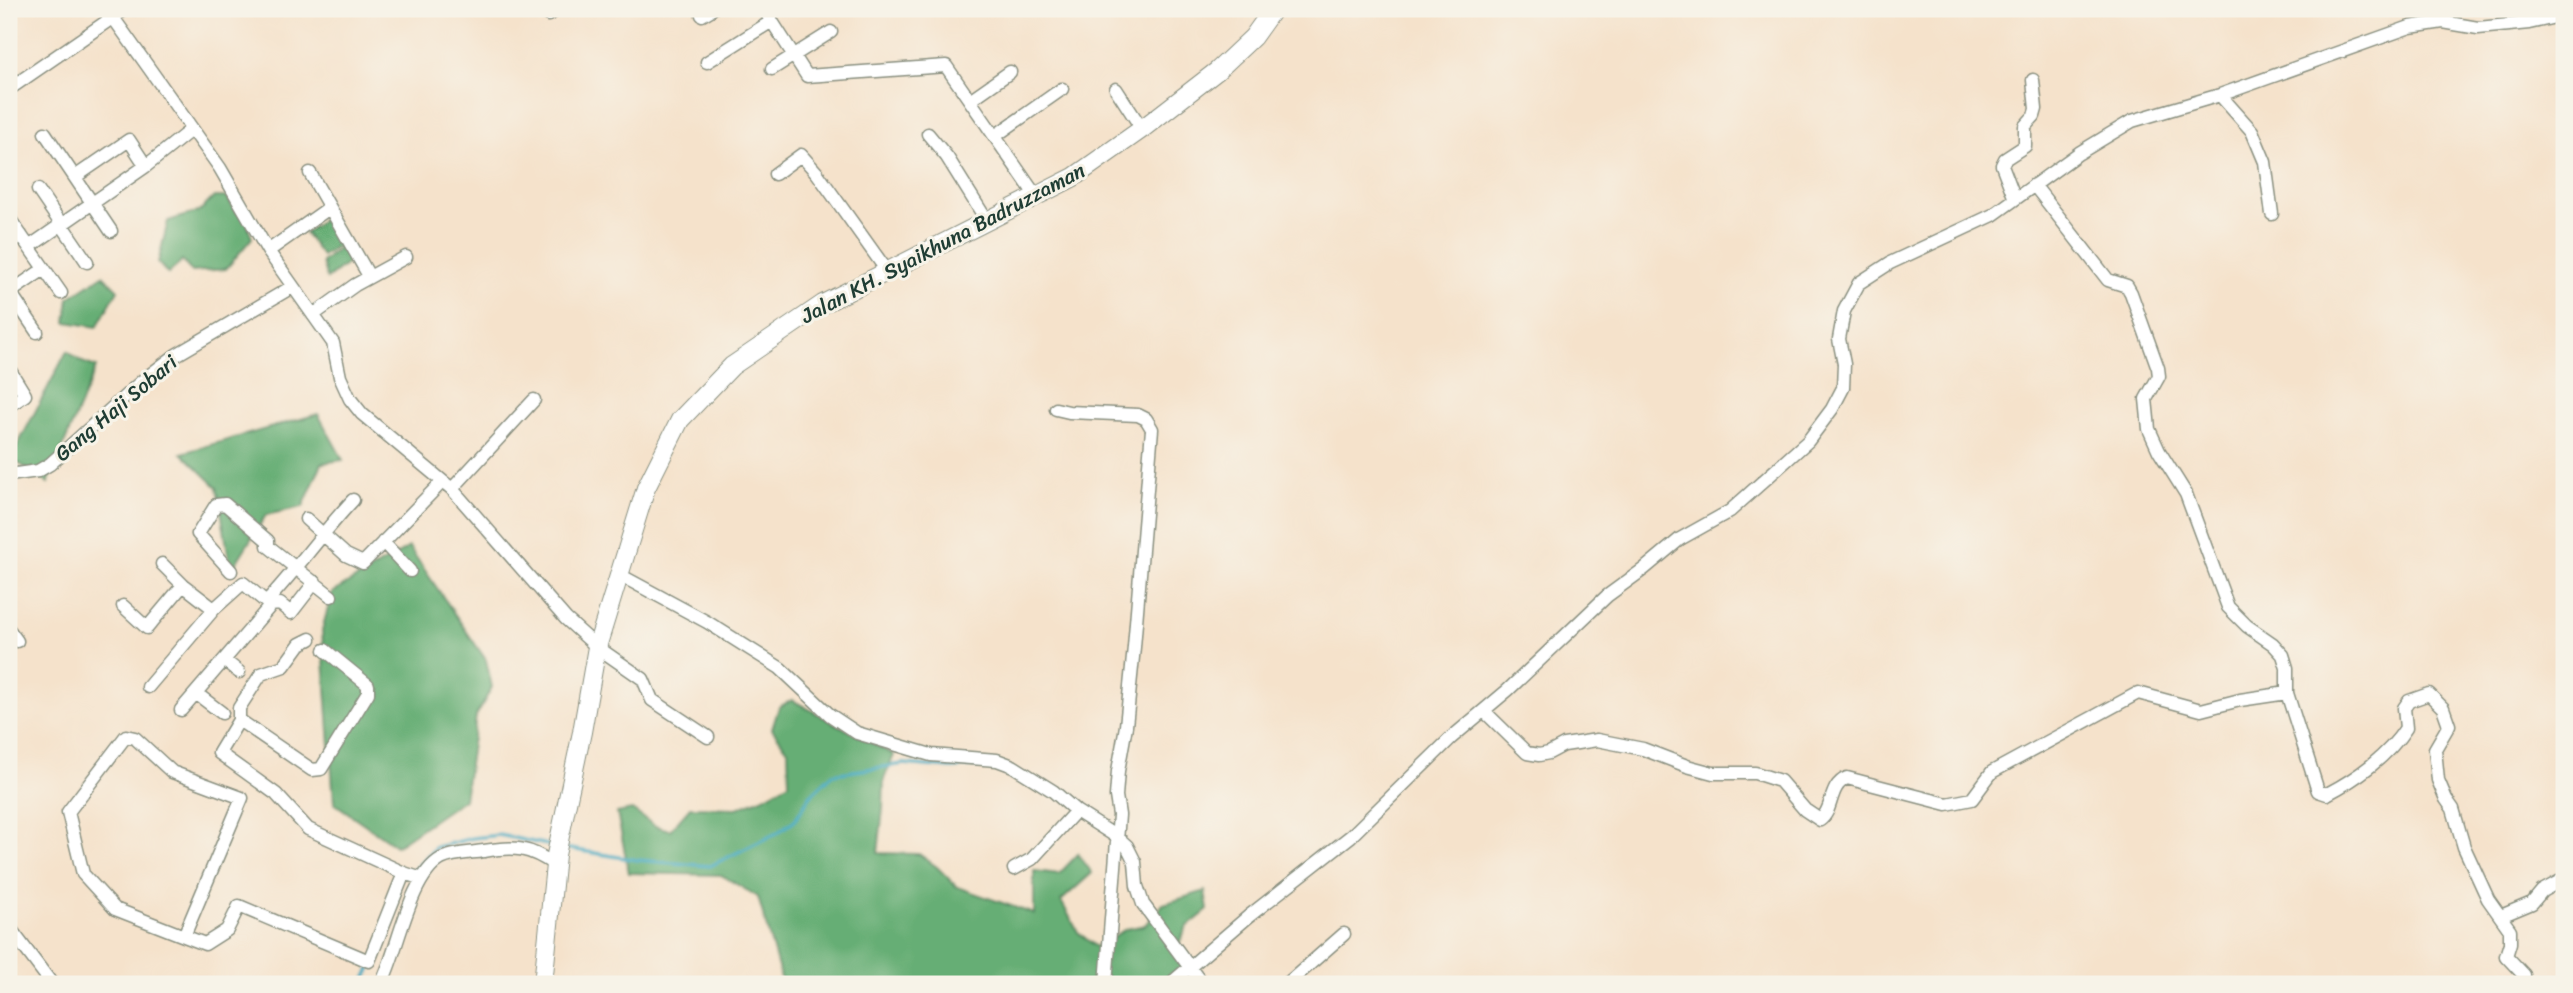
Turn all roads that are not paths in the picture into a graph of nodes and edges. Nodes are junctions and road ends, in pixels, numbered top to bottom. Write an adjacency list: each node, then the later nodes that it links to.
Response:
1 (125, 9): 4 (street)
2 (764, 9): 6 (street)
3 (1273, 9): 19 (main road, Jalan KH. Syaikhuna Badruzzaman)
4 (110, 13): 13 (street); 18 (street)
5 (2564, 15): 16 (street)
6 (772, 21): 8 (street); 9 (street)
7 (831, 32): 8 (street)
8 (794, 55): 10 (street); 17 (street)
9 (707, 62)
10 (772, 69)
11 (1010, 72): 17 (street)
12 (2033, 79): 30 (street)
13 (9, 89)
14 (1062, 89): 22 (street)
15 (1116, 89): 19 (street)
16 (2220, 95): 27 (street); 33 (street)
17 (970, 100): 22 (street)
18 (192, 128): 23 (street); 41 (street)
19 (1142, 129): 29 (main road, Jalan KH. Syaikhuna Badruzzaman)
20 (45, 133): 26 (street)
21 (928, 134): 35 (street)
22 (995, 136): 29 (street)
23 (146, 166): 26 (street); 31 (street)
24 (310, 173): 32 (street)
25 (775, 174): 45 (street)
26 (75, 177): 31 (street)
27 (2034, 185): 30 (street); 81 (street)
28 (38, 190): 36 (street)
29 (1036, 196): 35 (main road, Jalan KH. Syaikhuna Badruzzaman)
30 (2015, 199): 84 (street)
31 (93, 204): 36 (street); 37 (street)
32 (329, 208): 41 (street); 46 (street)
33 (2272, 214)
34 (11, 221): 38 (street)
35 (987, 221): 45 (main road, Jalan KH. Syaikhuna Badruzzaman)
36 (62, 225): 40 (street); 43 (street)
37 (111, 231)
38 (21, 235): 39 (street); 40 (street)
39 (9, 243)
40 (29, 247): 44 (street)
41 (268, 251): 47 (street)
42 (406, 257): 46 (street)
43 (87, 262)
44 (44, 269): 48 (street); 49 (street)
45 (887, 271): 65 (main road, Jalan KH. Syaikhuna Badruzzaman)
46 (369, 276): 50 (street)
47 (292, 287): 50 (street); 56 (street, Gang Haji Sobari)
48 (9, 293): 51 (street)
49 (61, 293)
50 (313, 315): 57 (street)
51 (37, 332)
52 (9, 369): 54 (street)
53 (534, 400): 57 (street)
54 (9, 406)
55 (1056, 409): 91 (street)
56 (9, 475)
57 (447, 486): 61 (street); 76 (street)
58 (353, 500): 60 (street)
59 (306, 519): 60 (street)
60 (322, 533): 61 (street); 63 (street)
61 (383, 542): 64 (street)
62 (162, 564): 68 (street)
63 (297, 568): 66 (street); 67 (street); 70 (street)
64 (411, 571)
65 (618, 574): 76 (main road, Jalan KH. Syaikhuna Badruzzaman); 90 (street)
66 (236, 576): 70 (street); 72 (street)
67 (315, 582): 69 (street); 70 (street)
68 (183, 585): 71 (street); 72 (street)
69 (331, 596)
70 (269, 604): 78 (street)
71 (123, 606)
72 (214, 609): 80 (street)
73 (9, 630): 75 (street)
74 (310, 639): 86 (street)
75 (17, 641)
76 (597, 647): 87 (street); 92 (main road, Jalan KH. Syaikhuna Badruzzaman)
77 (325, 650): 86 (street)
78 (224, 660): 79 (street); 82 (street)
79 (239, 672)
80 (148, 687)
81 (2287, 693): 84 (street); 97 (street)
82 (197, 694): 83 (street); 85 (street)
83 (181, 710)
84 (1484, 710): 101 (street)
85 (222, 713)
86 (239, 720): 94 (street)
87 (708, 737)
88 (248, 783): 89 (street)
89 (242, 798): 100 (street); 100 (street)
90 (1076, 811): 91 (street); 93 (street)
91 (1117, 837): 101 (street); 105 (street)
92 (555, 860): 95 (street); 104 (main road, Jalan KH. Syaikhuna Badruzzaman)
93 (1014, 869)
94 (404, 873): 95 (street); 100 (street)
95 (420, 878): 103 (street)
96 (2564, 879): 97 (street)
97 (2501, 916): 109 (street)
98 (9, 928): 102 (street)
99 (1344, 934): 108 (street)
100 (184, 936)
101 (1190, 967): 106 (street); 107 (street)
102 (52, 984)
103 (382, 984)
104 (543, 984)
105 (1106, 984)
106 (1170, 984)
107 (1202, 984)
108 (1287, 984)
109 (2521, 984)

